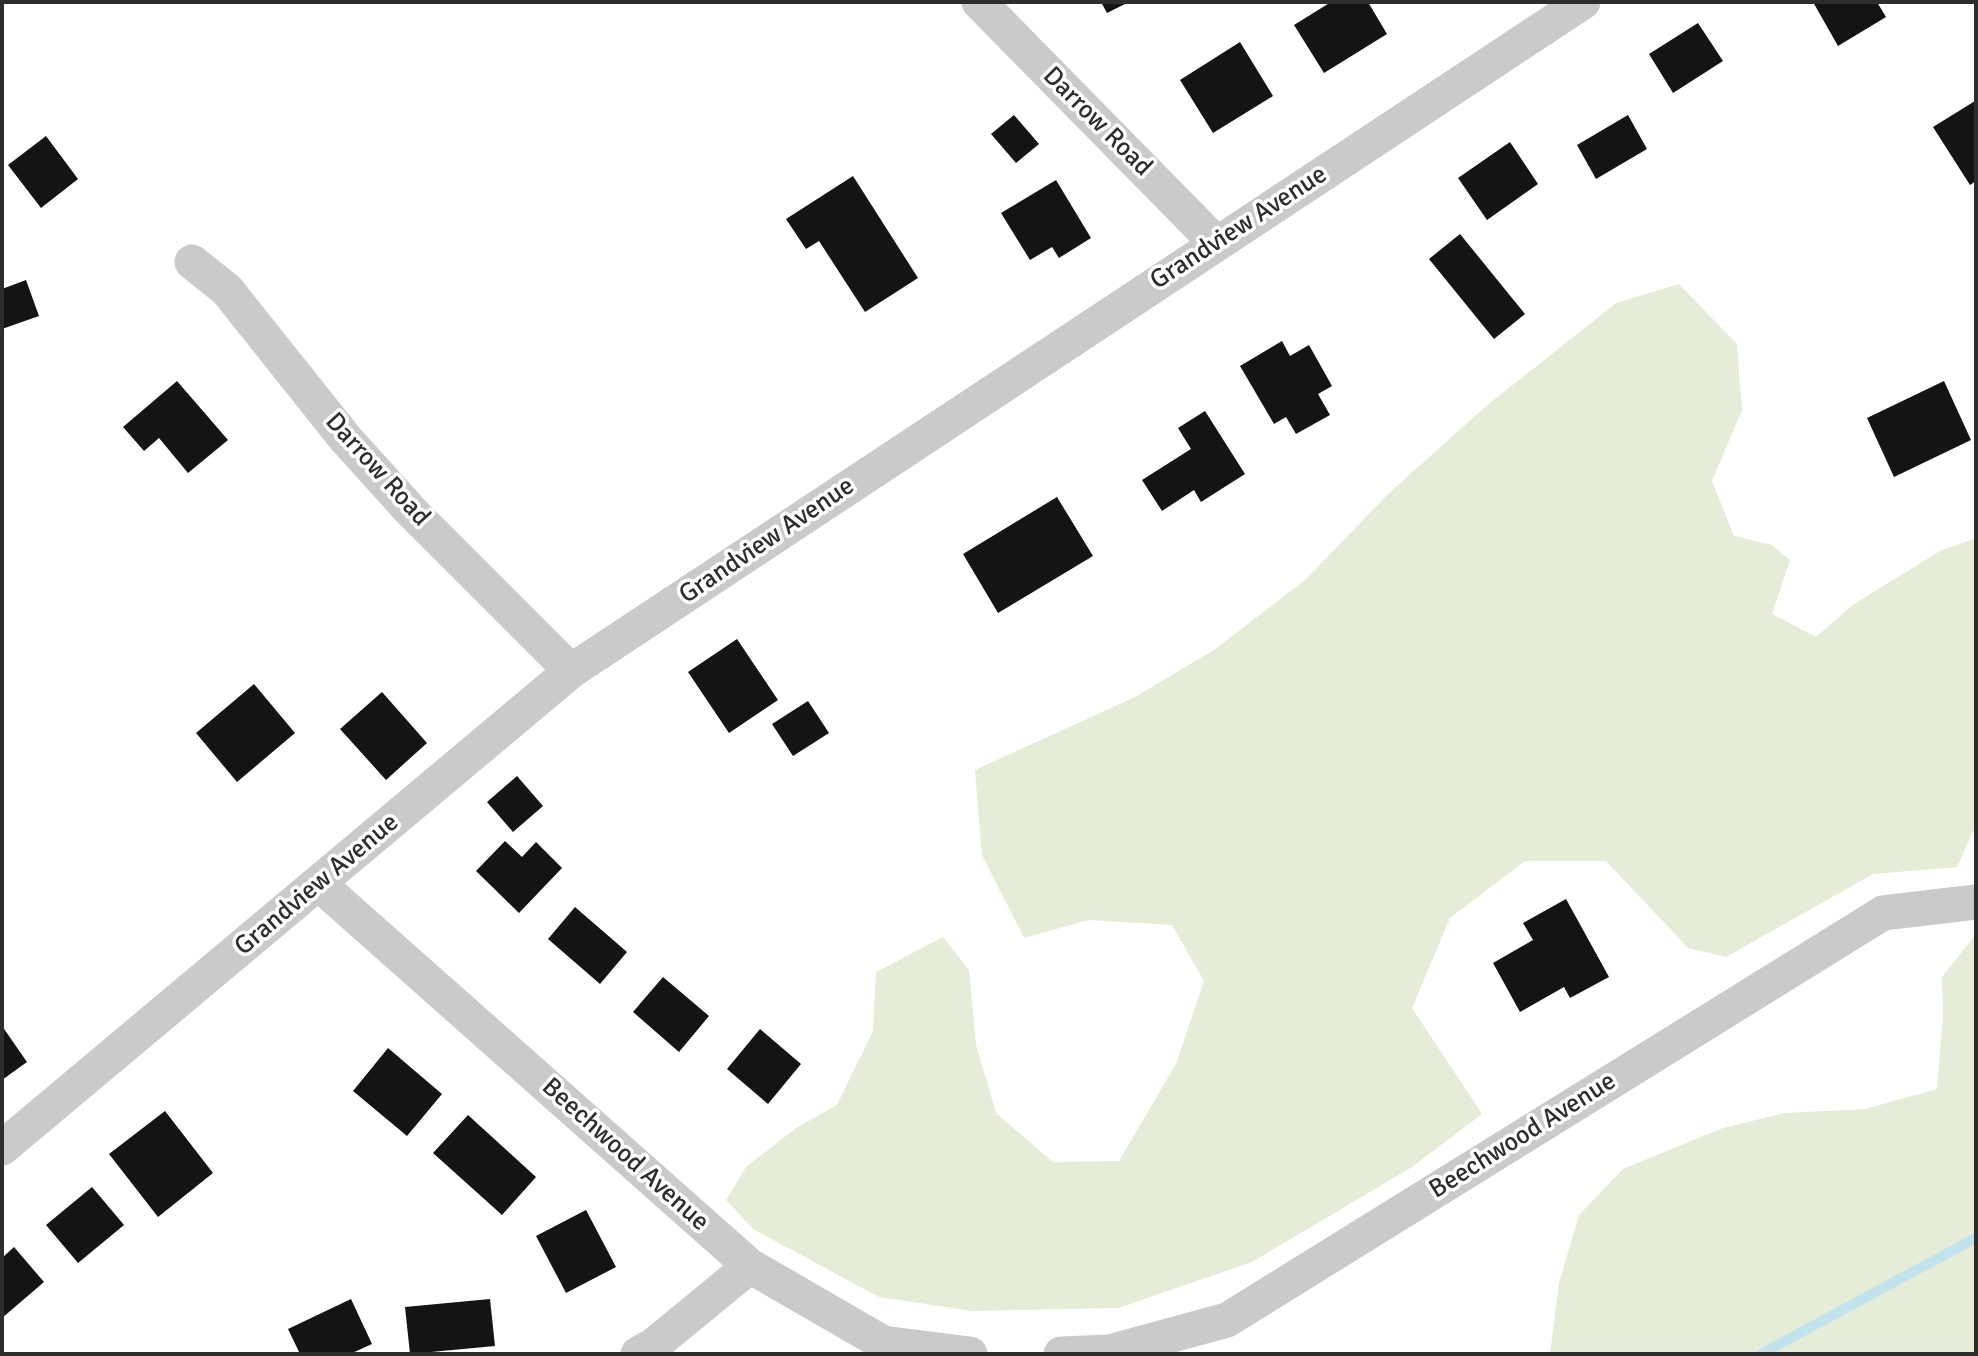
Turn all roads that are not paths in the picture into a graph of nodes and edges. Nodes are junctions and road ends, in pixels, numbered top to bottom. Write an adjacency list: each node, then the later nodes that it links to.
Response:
1 (979, 2): 3 (street, Darrow Road)
2 (1583, 2): 3 (street, Grandview Avenue)
3 (1216, 243): 5 (street, Grandview Avenue)
4 (192, 262): 5 (street, Darrow Road)
5 (571, 671): 6 (street, Grandview Avenue)
6 (319, 884): 8 (street, Grandview Avenue); 9 (street, Beechwood Avenue)
7 (1976, 902): 12 (street, Beechwood Avenue)
8 (2, 1148)
9 (750, 1266): 10 (street); 11 (street, Beechwood Avenue)
10 (638, 1354)
11 (970, 1354)
12 (1061, 1354)

